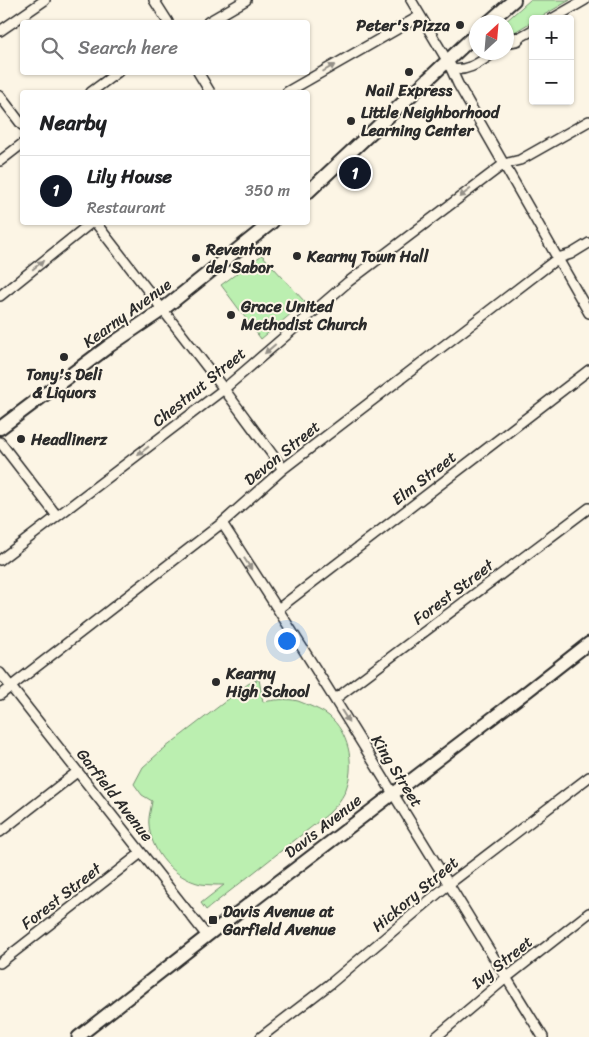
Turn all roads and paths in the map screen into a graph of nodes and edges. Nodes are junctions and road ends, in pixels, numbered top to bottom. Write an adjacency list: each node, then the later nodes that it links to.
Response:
1 (45, 0): 12 (street)
2 (154, 0): 10 (street)
3 (246, 0): 11 (street)
4 (411, 0): 9 (street)
5 (514, 0): 7 (main road)
6 (585, 0): 8 (street)
7 (498, 15)
8 (559, 15)
9 (420, 16): 17 (street); 22 (street, one-way to 9)
10 (167, 20)
11 (211, 20)
12 (0, 30)
13 (529, 32): 14 (street)
14 (514, 40)
15 (469, 41): 17 (main road)
16 (482, 60): 17 (street)
17 (448, 62): 28 (street); 29 (main road)
18 (114, 75): 20 (street)
19 (200, 75): 21 (street)
20 (94, 90)
21 (209, 90)
22 (290, 90)
23 (0, 96): 25 (street)
24 (589, 121): 28 (street, Chestnut Street)
25 (20, 122)
26 (20, 146): 27 (street)
27 (0, 161)
28 (504, 164): 34 (street); 39 (street, Chestnut Street, one-way to 39)
29 (310, 190)
30 (90, 225): 35 (street, one-way to 30)
31 (96, 225): 36 (street)
32 (268, 225): 36 (main road, Kearny Avenue)
33 (589, 243): 34 (street, Devon Street)
34 (558, 258): 37 (street); 42 (street, Devon Street)
35 (0, 296)
36 (162, 310): 39 (street); 40 (main road, Kearny Avenue)
37 (589, 313)
38 (589, 370): 47 (street, Elm Street)
39 (224, 389): 42 (street); 44 (street, Chestnut Street, one-way to 44)
40 (0, 428)
41 (0, 442): 44 (street)
42 (283, 469): 45 (street, Devon Street)
43 (589, 508): 52 (street, Forest Street)
44 (57, 516): 46 (street, Chestnut Street)
45 (222, 523): 47 (street, King Street, one-way to 47); 50 (street, Devon Street)
46 (0, 560)
47 (278, 609): 52 (street, King Street)
48 (589, 643): 55 (street, Davis Avenue)
49 (0, 673): 50 (street, Garfield Avenue)
50 (11, 687): 51 (street, Devon Street); 53 (street, Garfield Avenue)
51 (0, 696)
52 (335, 699): 55 (street, King Street, one-way to 55)
53 (77, 772): 56 (street); 57 (street, Garfield Avenue)
54 (589, 777): 58 (street, Hickory Street)
55 (392, 793): 58 (street, King Street); 60 (street, Davis Avenue)
56 (0, 832)
57 (141, 853): 60 (street, Garfield Avenue); 61 (street, Forest Street)
58 (449, 884): 62 (street, King Street); 64 (street, Hickory Street)
59 (589, 913): 62 (street, Ivy Street)
60 (207, 936): 63 (street, Davis Avenue)
61 (0, 963)
62 (506, 978): 65 (street, Ivy Street); 66 (street, King Street)
63 (78, 1037)
64 (261, 1037)
65 (436, 1037)
66 (542, 1037)

